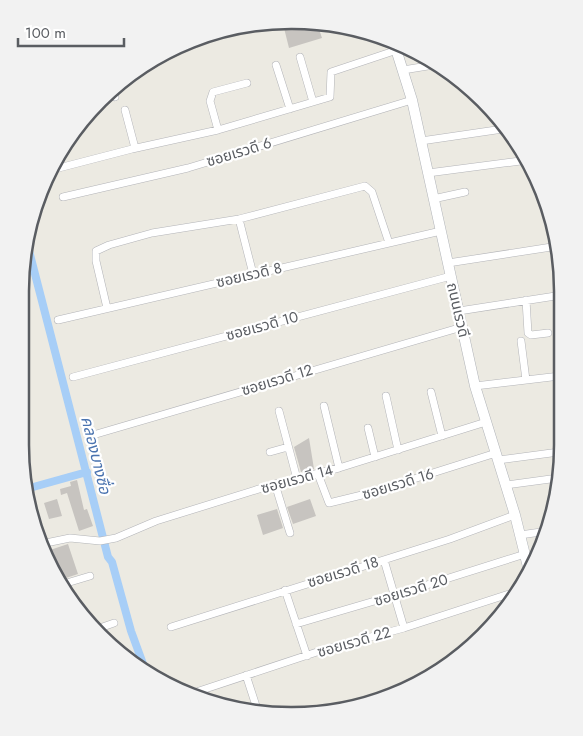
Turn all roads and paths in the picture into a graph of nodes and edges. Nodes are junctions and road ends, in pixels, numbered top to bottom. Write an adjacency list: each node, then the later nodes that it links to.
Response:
1 (393, 49): 9 (street)
2 (397, 51): 6 (street, ถนนเรวดี)
3 (300, 57): 9 (street)
4 (276, 65): 10 (street)
5 (426, 66): 6 (street)
6 (403, 70): 8 (street, ถนนเรวดี)
7 (248, 83): 12 (street)
8 (412, 100): 14 (street, ถนนเรวดี); 20 (street, ซอยเรวดี 6)
9 (313, 102): 10 (street)
10 (290, 109): 12 (street)
11 (125, 110): 15 (street)
12 (218, 130): 15 (street)
13 (498, 130): 14 (street)
14 (421, 141): 18 (street, ถนนเรวดี)
15 (135, 148): 17 (street)
16 (520, 161): 18 (street)
17 (60, 168)
18 (428, 173): 21 (street, ถนนเรวดี)
19 (465, 192): 21 (street)
20 (63, 197)
21 (434, 199): 23 (street, ถนนเรวดี)
22 (239, 219): 24 (street); 27 (street); 31 (street)
23 (441, 231): 24 (street, ซอยเรวดี 8); 26 (street, ถนนเรวดี)
24 (389, 243): 27 (street, ซอยเรวดี 8)
25 (550, 247): 26 (street)
26 (448, 263): 28 (street, ถนนเรวดี)
27 (253, 274): 31 (street, ซอยเรวดี 8)
28 (451, 276): 32 (street, ถนนเรวดี); 37 (street, ซอยเรวดี 10)
29 (554, 296): 30 (street)
30 (526, 300): 32 (street); 35 (street)
31 (107, 308): 33 (street, ซอยเรวดี 8)
32 (458, 311): 34 (street, ถนนเรวดี)
33 (58, 320)
34 (462, 327): 40 (street, ถนนเรวดี); 47 (street, ซอยเรวดี 12)
35 (548, 333)
36 (522, 341): 39 (street)
37 (73, 377)
38 (554, 377): 39 (street)
39 (526, 380): 40 (street)
40 (475, 386): 45 (street, ถนนเรวดี)
41 (431, 392): 48 (street)
42 (386, 396): 50 (street)
43 (324, 406): 55 (street)
44 (279, 411): 49 (street)
45 (486, 422): 48 (street, ซอยเรวดี 14); 53 (street, ถนนเรวดี)
46 (368, 428): 54 (street)
47 (93, 435)
48 (442, 436): 50 (street, ซอยเรวดี 14)
49 (288, 448): 51 (street); 57 (street)
50 (398, 450): 54 (street, ซอยเรวดี 14)
51 (270, 452)
52 (554, 452): 53 (street)
53 (497, 456): 56 (street, ซอยเรวดี 16); 60 (street, ถนนเรวดี)
54 (375, 457): 55 (street, ซอยเรวดี 14)
55 (339, 468): 56 (street, ซอยเรวดี 14)
56 (318, 474): 57 (street, ซอยเรวดี 14)
57 (297, 479): 59 (street, ซอยเรวดี 14)
58 (552, 479): 60 (street)
59 (275, 484): 63 (street); 65 (street, ซอยเรวดี 14)
60 (506, 485): 61 (street, ถนนเรวดี)
61 (515, 515): 64 (street, ถนนเรวดี); 67 (street, ซอยเรวดี 18)
62 (539, 532): 64 (street)
63 (290, 533)
64 (520, 535): 66 (street, ถนนเรวดี)
65 (48, 542)
66 (525, 554): 68 (street, ถนนเรวดี); 72 (street, ซอยเรวดี 20)
67 (384, 560): 71 (street, ซอยเรวดี 18); 72 (street)
68 (527, 562)
69 (90, 576): 70 (street)
70 (68, 583)
71 (285, 590): 75 (street); 77 (street, ซอยเรวดี 18)
72 (395, 595): 75 (street, ซอยเรวดี 20); 78 (street)
73 (507, 595): 78 (street, ซอยเรวดี 22)
74 (114, 623): 76 (street)
75 (296, 624): 79 (street)
76 (103, 627)
77 (170, 627)
78 (404, 628): 79 (street, ซอยเรวดี 22)
79 (307, 656): 80 (street, ซอยเรวดี 22)
80 (246, 675): 81 (street, ซอยเรวดี 22); 82 (street)
81 (200, 690)
82 (256, 705)

